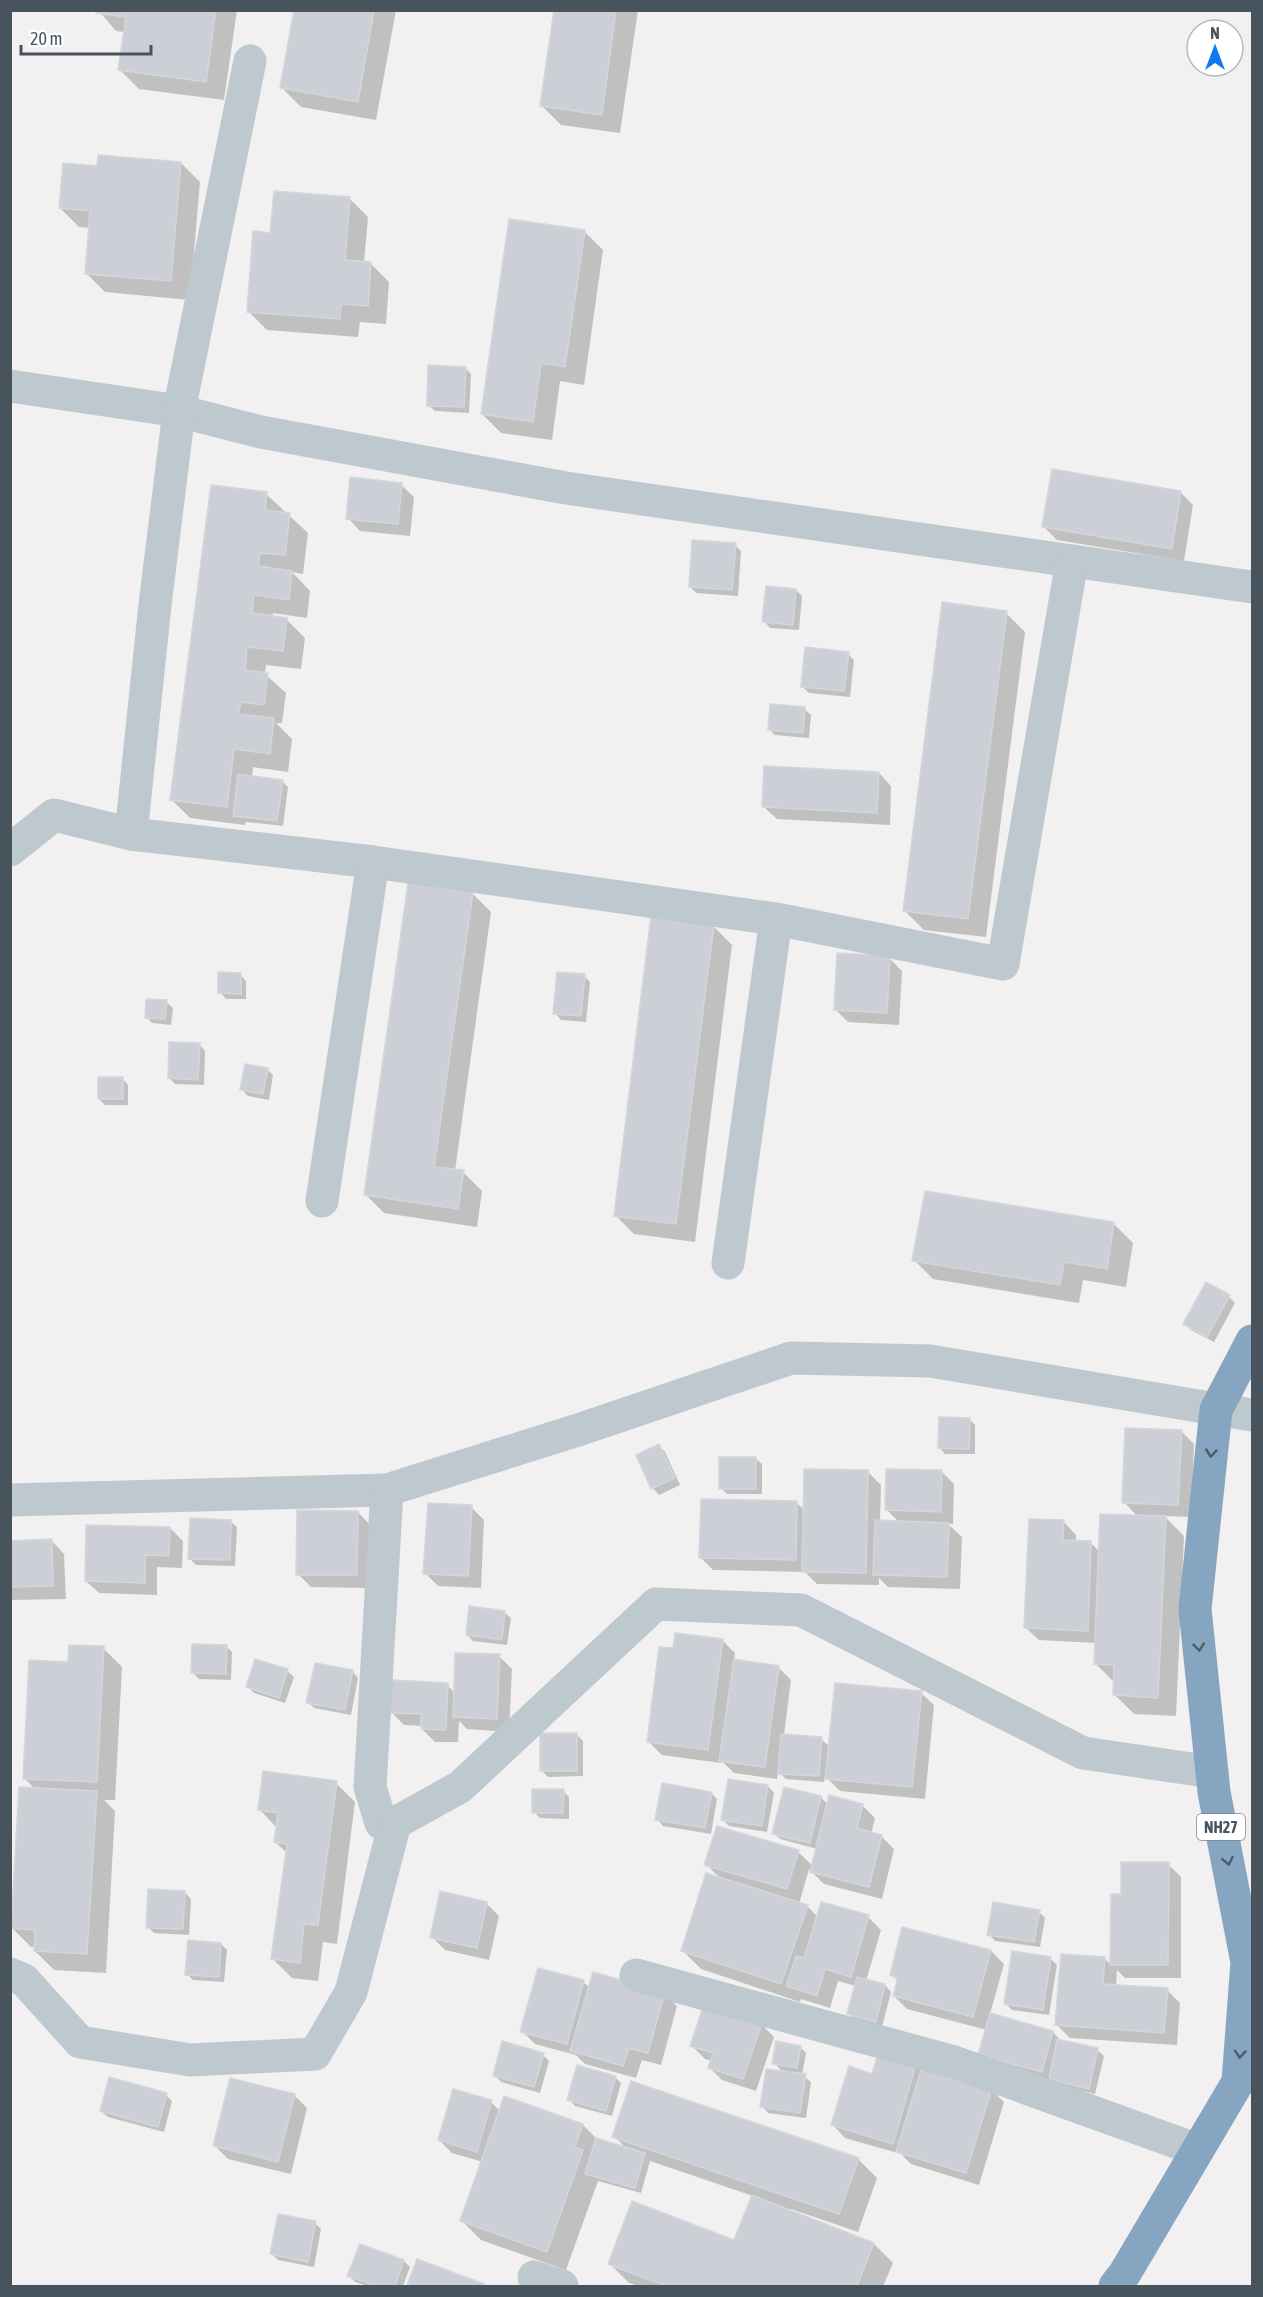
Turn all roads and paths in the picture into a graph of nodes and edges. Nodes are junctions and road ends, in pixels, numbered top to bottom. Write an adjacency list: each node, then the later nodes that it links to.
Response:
1 (250, 61): 3 (street)
2 (10, 386): 3 (street)
3 (179, 411): 4 (street); 6 (street)
4 (1072, 561): 5 (street); 9 (street)
5 (1252, 586)
6 (131, 834): 7 (street); 8 (street)
7 (10, 850)
8 (373, 862): 9 (street); 10 (street)
9 (776, 919): 11 (street)
10 (322, 1201)
11 (728, 1263)
12 (1252, 1341): 13 (highway, NH27)
13 (1216, 1410): 14 (street); 15 (street); 17 (highway, NH27, one-way to 17)
14 (1252, 1414)
15 (387, 1490): 16 (street); 18 (street)
16 (10, 1500)
17 (1212, 1772): 19 (street); 21 (highway, NH27, one-way to 21)
18 (381, 1823)
19 (10, 1974)
20 (636, 1975): 21 (street)
21 (1198, 2150): 22 (highway, NH27)
22 (1115, 2286)

